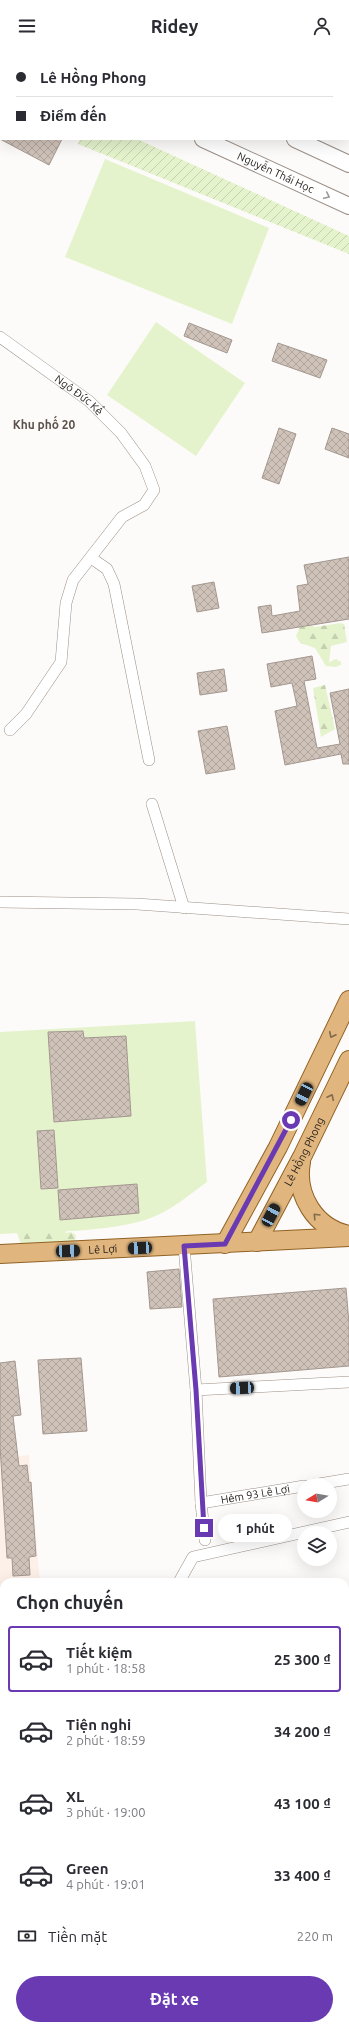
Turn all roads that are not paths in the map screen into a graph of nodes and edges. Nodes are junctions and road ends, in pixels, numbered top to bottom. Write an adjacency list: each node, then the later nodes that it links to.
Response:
1 (205, 140): 4 (main road, Nguyễn Thái Học, one-way to 4)
2 (297, 140): 3 (main road)
3 (349, 164)
4 (349, 206)
5 (0, 337): 6 (street, Ngô Đức Kế)
6 (91, 558): 7 (street); 8 (street)
7 (10, 730)
8 (149, 760)
9 (152, 804): 11 (street)
10 (0, 902): 11 (street)
11 (184, 908): 12 (street)
12 (349, 919)
13 (349, 1000): 16 (main road, one-way to 16)
14 (349, 1060): 15 (main road, Lê Hồng Phong, one-way to 14)
15 (302, 1157): 17 (main road, Lê Hồng Phong); 18 (main road, one-way to 15)
16 (263, 1174): 17 (main road); 20 (main road)
17 (286, 1188): 19 (main road, Lê Hồng Phong)
18 (349, 1236): 19 (main road, Lê Lợi)
19 (257, 1242): 20 (main road, Lê Lợi)
20 (225, 1244): 21 (main road, Lê Lợi)
21 (184, 1246): 22 (main road, Lê Lợi); 24 (street)
22 (0, 1254)
23 (349, 1382): 24 (street)
24 (196, 1390): 28 (street)
25 (349, 1479): 26 (street)
26 (337, 1481)
27 (297, 1487): 28 (street, Hẻm 93 Lê Lợi)
28 (201, 1503): 30 (street)
29 (349, 1522): 31 (street)
30 (206, 1540)
31 (181, 1578)

